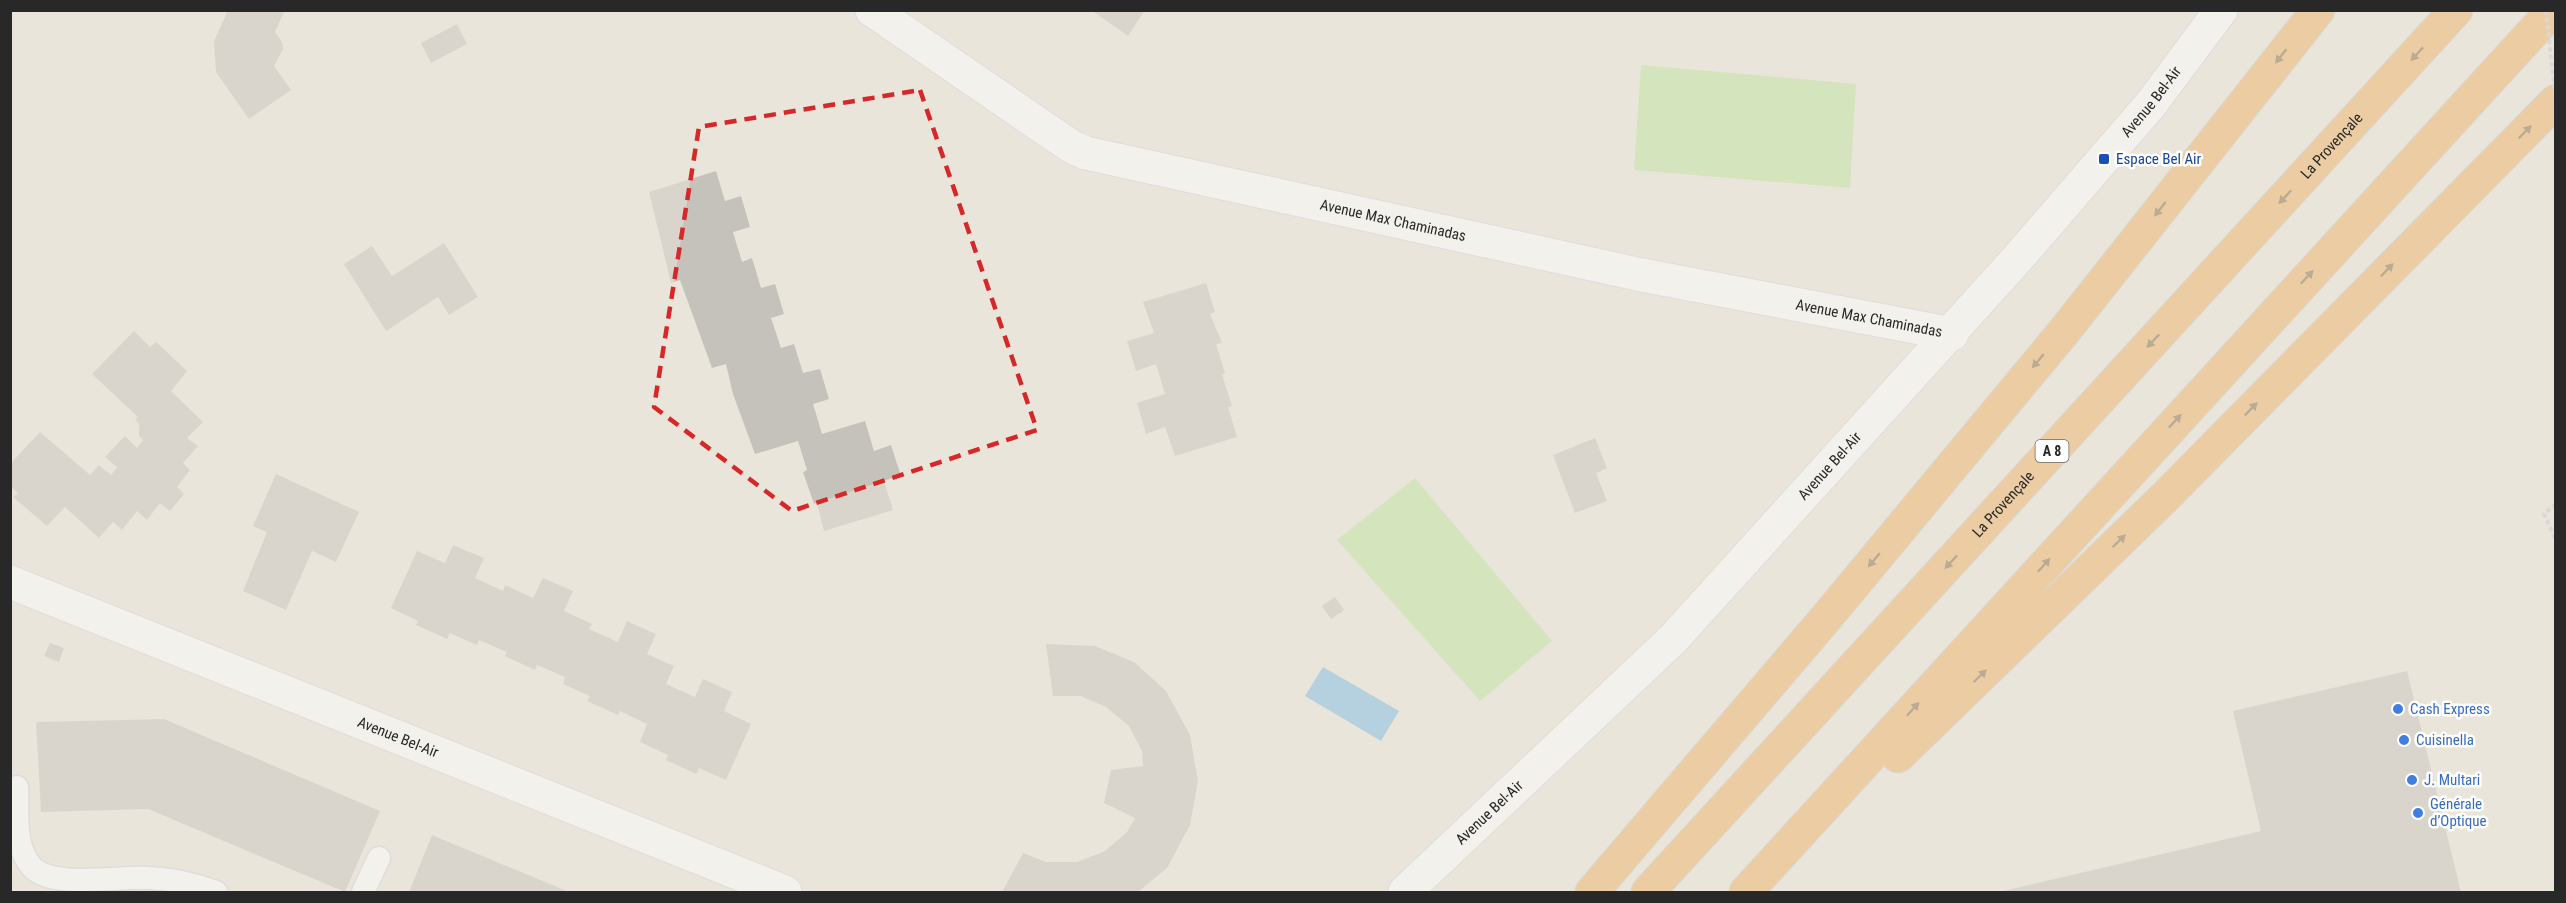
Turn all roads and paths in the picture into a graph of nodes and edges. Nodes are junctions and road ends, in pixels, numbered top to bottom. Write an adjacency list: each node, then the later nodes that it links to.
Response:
1 (872, 10): 8 (street, Avenue Max Chaminadas)
2 (2221, 10): 8 (street, Avenue Bel-Air)
3 (2318, 10): 18 (highway, one-way to 18)
4 (2456, 10): 19 (highway, La Provençale / A 8, one-way to 19)
5 (2546, 10): 7 (path, bridge)
6 (2553, 10): 20 (highway, one-way to 6)
7 (2556, 102): 21 (highway, one-way to 7)
8 (1952, 334): 17 (street, Avenue Bel-Air)
9 (2556, 504): 10 (path)
10 (2556, 540)
11 (10, 582): 16 (street, Avenue Bel-Air)
12 (17, 787): 14 (lane)
13 (379, 858): 15 (lane)
14 (216, 892)
15 (363, 892)
16 (785, 892)
17 (1406, 892)
18 (1592, 892)
19 (1648, 892)
20 (1746, 892)
21 (1757, 892)

